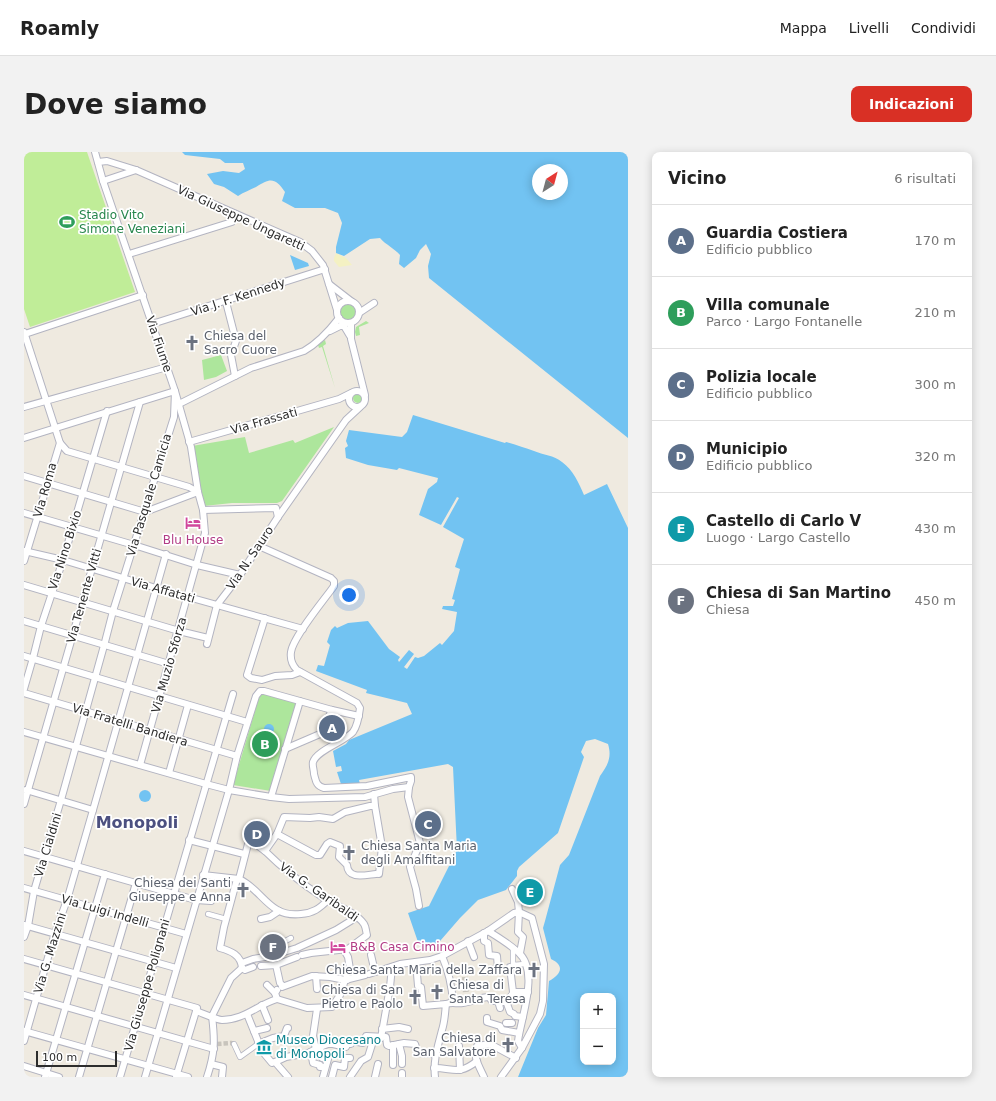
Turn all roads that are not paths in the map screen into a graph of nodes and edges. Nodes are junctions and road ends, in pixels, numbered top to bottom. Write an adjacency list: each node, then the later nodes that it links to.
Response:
1 (95, 152): 2 (street, Via Fiume)
2 (98, 162): 3 (street, Via Giuseppe Ungaretti); 4 (street, Via Fiume)
3 (136, 170): 4 (street); 5 (street, Via Giuseppe Ungaretti)
4 (103, 181): 6 (street, Via Fiume)
5 (236, 214): 6 (street); 7 (street, Via Giuseppe Ungaretti)
6 (129, 254): 9 (street, Via Fiume)
7 (325, 269): 8 (street, Via Giuseppe Ungaretti); 11 (street, Via J. F. Kennedy)
8 (329, 284): 10 (street); 13 (street, Via Giuseppe Ungaretti)
9 (143, 295): 17 (street, Via Fiume); 19 (street)
10 (351, 301): 13 (street); 14 (street)
11 (226, 302): 17 (street, Via J. F. Kennedy); 23 (street)
12 (374, 303): 14 (street)
13 (337, 310): 15 (street)
14 (359, 313): 16 (street)
15 (339, 318): 16 (street); 18 (street)
16 (351, 323): 20 (street)
17 (152, 324): 21 (street, Via Fiume)
18 (328, 332): 20 (street); 23 (street)
19 (24, 333): 28 (street)
20 (351, 339): 22 (street)
21 (167, 366): 24 (street, Via Fiume); 28 (street)
22 (360, 374): 25 (street); 26 (street)
23 (235, 376): 31 (street)
24 (175, 391): 29 (street); 31 (street, Via Fiume); 43 (street, Via Pasquale Camicia)
25 (354, 392): 26 (street); 27 (street, Via Frassati); 30 (street)
26 (365, 395): 33 (street)
27 (339, 399): 30 (street); 38 (street, Via Frassati)
28 (47, 402): 32 (street); 36 (street)
29 (140, 402): 34 (street); 41 (street, Via Tenente Vitti)
30 (351, 403): 33 (street); 35 (street)
31 (179, 404): 38 (street, Via Fiume)
32 (24, 407)
33 (360, 407): 35 (street)
34 (107, 411): 36 (street); 40 (street, Via Nino Bixio)
35 (346, 420): 54 (street)
36 (56, 428): 37 (street); 39 (street)
37 (24, 438)
38 (189, 442): 45 (street, Via Fiume)
39 (60, 443): 40 (street); 44 (street, Via Roma)
40 (93, 459): 41 (street); 46 (street, Via Nino Bixio)
41 (121, 467): 43 (street); 47 (street, Via Tenente Vitti)
42 (24, 476): 44 (street)
43 (154, 477): 45 (street); 50 (street, Via Pasquale Camicia)
44 (48, 483): 46 (street); 53 (street, Via Roma)
45 (198, 492): 49 (street, Via Fiume); 50 (street)
46 (83, 494): 47 (street); 55 (street, Via Nino Bixio)
47 (112, 502): 50 (street); 56 (street, Via Tenente Vitti)
48 (258, 509): 49 (street); 52 (street); 54 (street, Via N. Sauro)
49 (203, 510): 57 (street, Via Fiume)
50 (145, 512): 58 (street, Via Pasquale Camicia)
51 (24, 513): 53 (street)
52 (259, 516)
53 (38, 517): 55 (street); 60 (street, Via Roma)
54 (278, 517): 59 (street, Via N. Sauro)
55 (73, 527): 56 (street); 62 (street, Via Nino Bixio)
56 (102, 536): 58 (street); 65 (street, Via Tenente Vitti)
57 (203, 541): 64 (street, Via Muzio Sforza)
58 (134, 545): 61 (street); 67 (street, Via Pasquale Camicia)
59 (259, 546): 66 (street, Via N. Sauro); 79 (street)
60 (26, 551): 62 (street, Via Affatati); 63 (street, Via Roma)
61 (166, 554): 64 (street); 69 (street, Via G. Mazzini)
62 (63, 560): 65 (street, Via Affatati); 70 (street, Via Nino Bixio)
63 (24, 561)
64 (197, 565): 66 (street); 71 (street, Via Muzio Sforza)
65 (92, 569): 67 (street, Via Affatati); 72 (street, Via Tenente Vitti)
66 (240, 575): 73 (street, Via N. Sauro)
67 (123, 578): 69 (street, Via Affatati); 74 (street, Via Pasquale Camicia)
68 (24, 585): 70 (street)
69 (156, 588): 71 (street, Via Affatati); 77 (street, Via G. Mazzini)
70 (52, 593): 72 (street); 78 (street, Via Nino Bixio)
71 (188, 596): 73 (street, Via Affatati); 80 (street, Via Muzio Sforza)
72 (82, 603): 74 (street); 81 (street, Via Tenente Vitti)
73 (217, 605): 75 (street, Via Affatati); 80 (street)
74 (113, 611): 77 (street); 82 (street, Via Pasquale Camicia)
75 (265, 618): 79 (street, Via Affatati); 88 (street)
76 (24, 620): 78 (street)
77 (147, 621): 80 (street); 83 (street, Via G. Mazzini)
78 (41, 626): 81 (street); 85 (street, Via Nino Bixio)
79 (303, 628): 88 (street)
80 (179, 630): 86 (street, Via Muzio Sforza)
81 (73, 635): 82 (street); 87 (street, Via Tenente Vitti)
82 (104, 645): 83 (street); 89 (street, Via Pasquale Camicia)
83 (138, 655): 86 (street); 90 (street, Via G. Mazzini)
84 (24, 656): 85 (street)
85 (34, 658): 87 (street); 91 (street, Via Nino Bixio)
86 (169, 664): 94 (street, Via Muzio Sforza)
87 (63, 668): 89 (street); 96 (street, Via Tenente Vitti)
88 (300, 672): 101 (street)
89 (95, 677): 90 (street); 99 (street, Via Pasquale Camicia)
90 (128, 687): 94 (street); 102 (street, Via G. Mazzini)
91 (24, 690)
92 (24, 693): 96 (street, Via Fratelli Bandiera)
93 (233, 694): 100 (street, Via Giuseppe Polignani)
94 (159, 696): 97 (street); 104 (street, Via Muzio Sforza)
95 (300, 701): 98 (street); 103 (street); 109 (street)
96 (54, 702): 99 (street, Via Fratelli Bandiera); 106 (street, Via Tenente Vitti)
97 (188, 705): 100 (street); 107 (street)
98 (332, 710): 101 (street); 109 (street)
99 (85, 711): 102 (street, Via Fratelli Bandiera); 108 (street, Via Cialdini)
100 (226, 716): 103 (street); 110 (street, Via Giuseppe Polignani)
101 (359, 716): 116 (street)
102 (118, 721): 104 (street, Via Fratelli Bandiera); 111 (street, Via G. Mazzini)
103 (247, 722): 112 (street)
104 (150, 730): 107 (street, Via Fratelli Bandiera); 113 (street, Via Muzio Sforza)
105 (24, 732): 106 (street)
106 (44, 738): 108 (street); 117 (street, Via Tenente Vitti)
107 (179, 740): 110 (street, Via Fratelli Bandiera); 114 (street)
108 (76, 746): 111 (street); 121 (street, Via Cialdini)
109 (285, 749): 120 (street)
110 (216, 751): 112 (street, Via Fratelli Bandiera); 115 (street, Via Giuseppe Polignani)
111 (108, 756): 113 (street); 124 (street, Via G. Mazzini)
112 (237, 756): 118 (street)
113 (140, 765): 114 (street)
114 (169, 773): 115 (street)
115 (206, 784): 118 (street); 126 (street, Via Giuseppe Polignani)
116 (409, 787): 119 (street); 145 (street)
117 (26, 790): 121 (street); 122 (street, Via Tenente Vitti)
118 (229, 790): 120 (street); 127 (street)
119 (374, 794): 120 (street); 123 (street)
120 (271, 797)
121 (61, 800): 124 (street); 131 (street, Via Cialdini)
122 (24, 804)
123 (375, 806): 125 (street); 125 (street)
124 (94, 810): 132 (street, Via G. Mazzini)
125 (276, 834): 129 (street)
126 (189, 840): 127 (street); 140 (street, Via Giuseppe Polignani)
127 (212, 846): 130 (street); 134 (street)
128 (24, 851): 131 (street)
129 (265, 851): 130 (street, Via G. Garibaldi); 143 (street, Via G. Garibaldi)
130 (244, 854): 135 (street)
131 (44, 856): 132 (street); 138 (street, Via Cialdini)
132 (77, 865): 133 (street); 141 (street, Via G. Mazzini)
133 (105, 874): 136 (street); 146 (street)
134 (203, 875): 135 (street); 142 (street)
135 (238, 879): 147 (street); 152 (street)
136 (136, 883): 140 (street); 150 (street)
137 (24, 888): 138 (street, Via Luigi Indelli)
138 (34, 891): 141 (street, Via Luigi Indelli); 154 (street, Via Cialdini)
139 (514, 892): 148 (street)
140 (174, 894): 142 (street); 155 (street, Via Giuseppe Polignani)
141 (67, 900): 146 (street, Via Luigi Indelli); 157 (street, Via G. Mazzini)
142 (196, 900): 144 (street); 158 (street)
143 (328, 900): 147 (street); 151 (street, Via G. Garibaldi)
144 (211, 901)
145 (419, 906)
146 (96, 908): 150 (street, Via Luigi Indelli); 162 (street)
147 (279, 911): 153 (street)
148 (519, 912): 156 (street); 167 (street); 234 (street)
149 (208, 914): 152 (street)
150 (126, 916): 155 (street, Via Luigi Indelli); 165 (street)
151 (357, 917): 166 (street, Via G. Garibaldi); 176 (street)
152 (226, 919): 176 (street)
153 (261, 919)
154 (26, 926): 157 (street); 159 (street, Via Cialdini)
155 (164, 927): 158 (street, Via Luigi Indelli); 172 (street, Via Giuseppe Polignani)
156 (486, 932): 161 (street); 164 (street); 180 (street)
157 (55, 933): 162 (street); 175 (street, Via G. Mazzini)
158 (186, 934): 181 (street)
159 (24, 937)
160 (291, 938): 163 (street)
161 (468, 941): 169 (street); 170 (street)
162 (86, 942): 165 (street); 184 (street)
163 (280, 944)
164 (514, 948): 167 (street); 180 (street)
165 (116, 950): 172 (street); 188 (street)
166 (344, 950): 177 (street); 187 (street)
167 (520, 953): 174 (street)
168 (371, 955): 185 (street)
169 (442, 956): 173 (street); 202 (street)
170 (474, 957)
171 (24, 959): 175 (street)
172 (153, 961): 181 (street); 194 (street, Via Giuseppe Polignani)
173 (416, 962): 179 (street); 203 (street)
174 (526, 964): 180 (street); 193 (street)
175 (46, 965): 184 (street); 197 (street, Via G. Mazzini)
176 (242, 965): 182 (street); 210 (street)
177 (276, 965): 178 (street); 191 (street)
178 (261, 966)
179 (392, 967): 185 (street); 217 (street)
180 (505, 967): 183 (street); 192 (street)
181 (176, 968): 199 (street)
182 (253, 968)
183 (484, 972)
184 (76, 974): 188 (street); 205 (street)
185 (370, 974): 187 (street)
186 (316, 976): 187 (street); 190 (street); 191 (street)
187 (346, 980): 207 (street)
188 (106, 982): 194 (street); 209 (street)
189 (267, 985): 191 (street)
190 (317, 988)
191 (279, 989): 198 (street)
192 (513, 992): 193 (street); 200 (street)
193 (528, 992): 211 (street)
194 (144, 993): 199 (street); 214 (street, Via Giuseppe Polignani)
195 (24, 995): 197 (street)
196 (466, 995): 201 (street)
197 (36, 999): 205 (street); 219 (street, Via G. Mazzini)
198 (277, 999): 204 (street); 207 (street)
199 (166, 1000): 206 (street); 221 (street)
200 (506, 1001): 201 (street); 211 (street)
201 (466, 1002): 202 (street)
202 (453, 1003): 203 (street)
203 (446, 1004): 236 (street)
204 (262, 1005): 208 (street); 213 (street)
205 (66, 1007): 209 (street); 225 (street)
206 (196, 1009): 210 (street); 227 (street)
207 (317, 1009): 235 (street)
208 (247, 1014): 210 (street); 220 (street)
209 (96, 1016): 214 (street); 233 (street)
210 (212, 1016): 231 (street)
211 (523, 1017): 222 (street)
212 (487, 1018): 222 (street)
213 (268, 1020)
214 (135, 1027): 221 (street); 240 (street, Via Giuseppe Polignani)
215 (267, 1028): 220 (street)
216 (288, 1028): 229 (street)
217 (382, 1029): 218 (street); 224 (street)
218 (408, 1029)
219 (25, 1031): 225 (street); 226 (street, Via G. Mazzini)
220 (254, 1031): 229 (street)
221 (157, 1033): 227 (street); 249 (street)
222 (519, 1033): 234 (street)
223 (374, 1038): 224 (street); 235 (street); 266 (street)
224 (381, 1038): 230 (street)
225 (56, 1040): 233 (street); 253 (street)
226 (24, 1041)
227 (186, 1041): 231 (street); 254 (street)
228 (234, 1044): 237 (street)
229 (258, 1044): 237 (street); 243 (street)
230 (396, 1045): 236 (street); 246 (street); 247 (street)
231 (215, 1046): 244 (street)
232 (459, 1046): 252 (street)
233 (87, 1048): 240 (street); 257 (street)
234 (522, 1048): 239 (street)
235 (316, 1049): 243 (street); 250 (street); 250 (street)
236 (436, 1054): 251 (street)
237 (240, 1057): 242 (street)
238 (350, 1058): 265 (street)
239 (516, 1058): 241 (street); 269 (street)
240 (125, 1059): 249 (street); 258 (street, Via Giuseppe Polignani)
241 (476, 1061): 252 (street); 268 (street)
242 (244, 1062)
243 (275, 1062): 263 (street)
244 (211, 1064): 261 (street); 262 (street)
245 (378, 1064): 255 (street)
246 (402, 1064)
247 (393, 1065)
248 (24, 1066): 253 (street)
249 (148, 1066): 254 (street); 259 (street)
250 (325, 1067): 264 (street)
251 (434, 1068): 252 (street); 267 (street)
252 (455, 1073)
253 (46, 1075): 256 (street)
254 (176, 1075): 260 (street)
255 (378, 1075)
256 (59, 1077)
257 (79, 1077)
258 (120, 1077)
259 (144, 1077)
260 (188, 1077)
261 (207, 1077)
262 (222, 1077)
263 (288, 1077)
264 (322, 1077)
265 (332, 1077)
266 (350, 1077)
267 (435, 1077)
268 (484, 1077)
269 (501, 1077)

